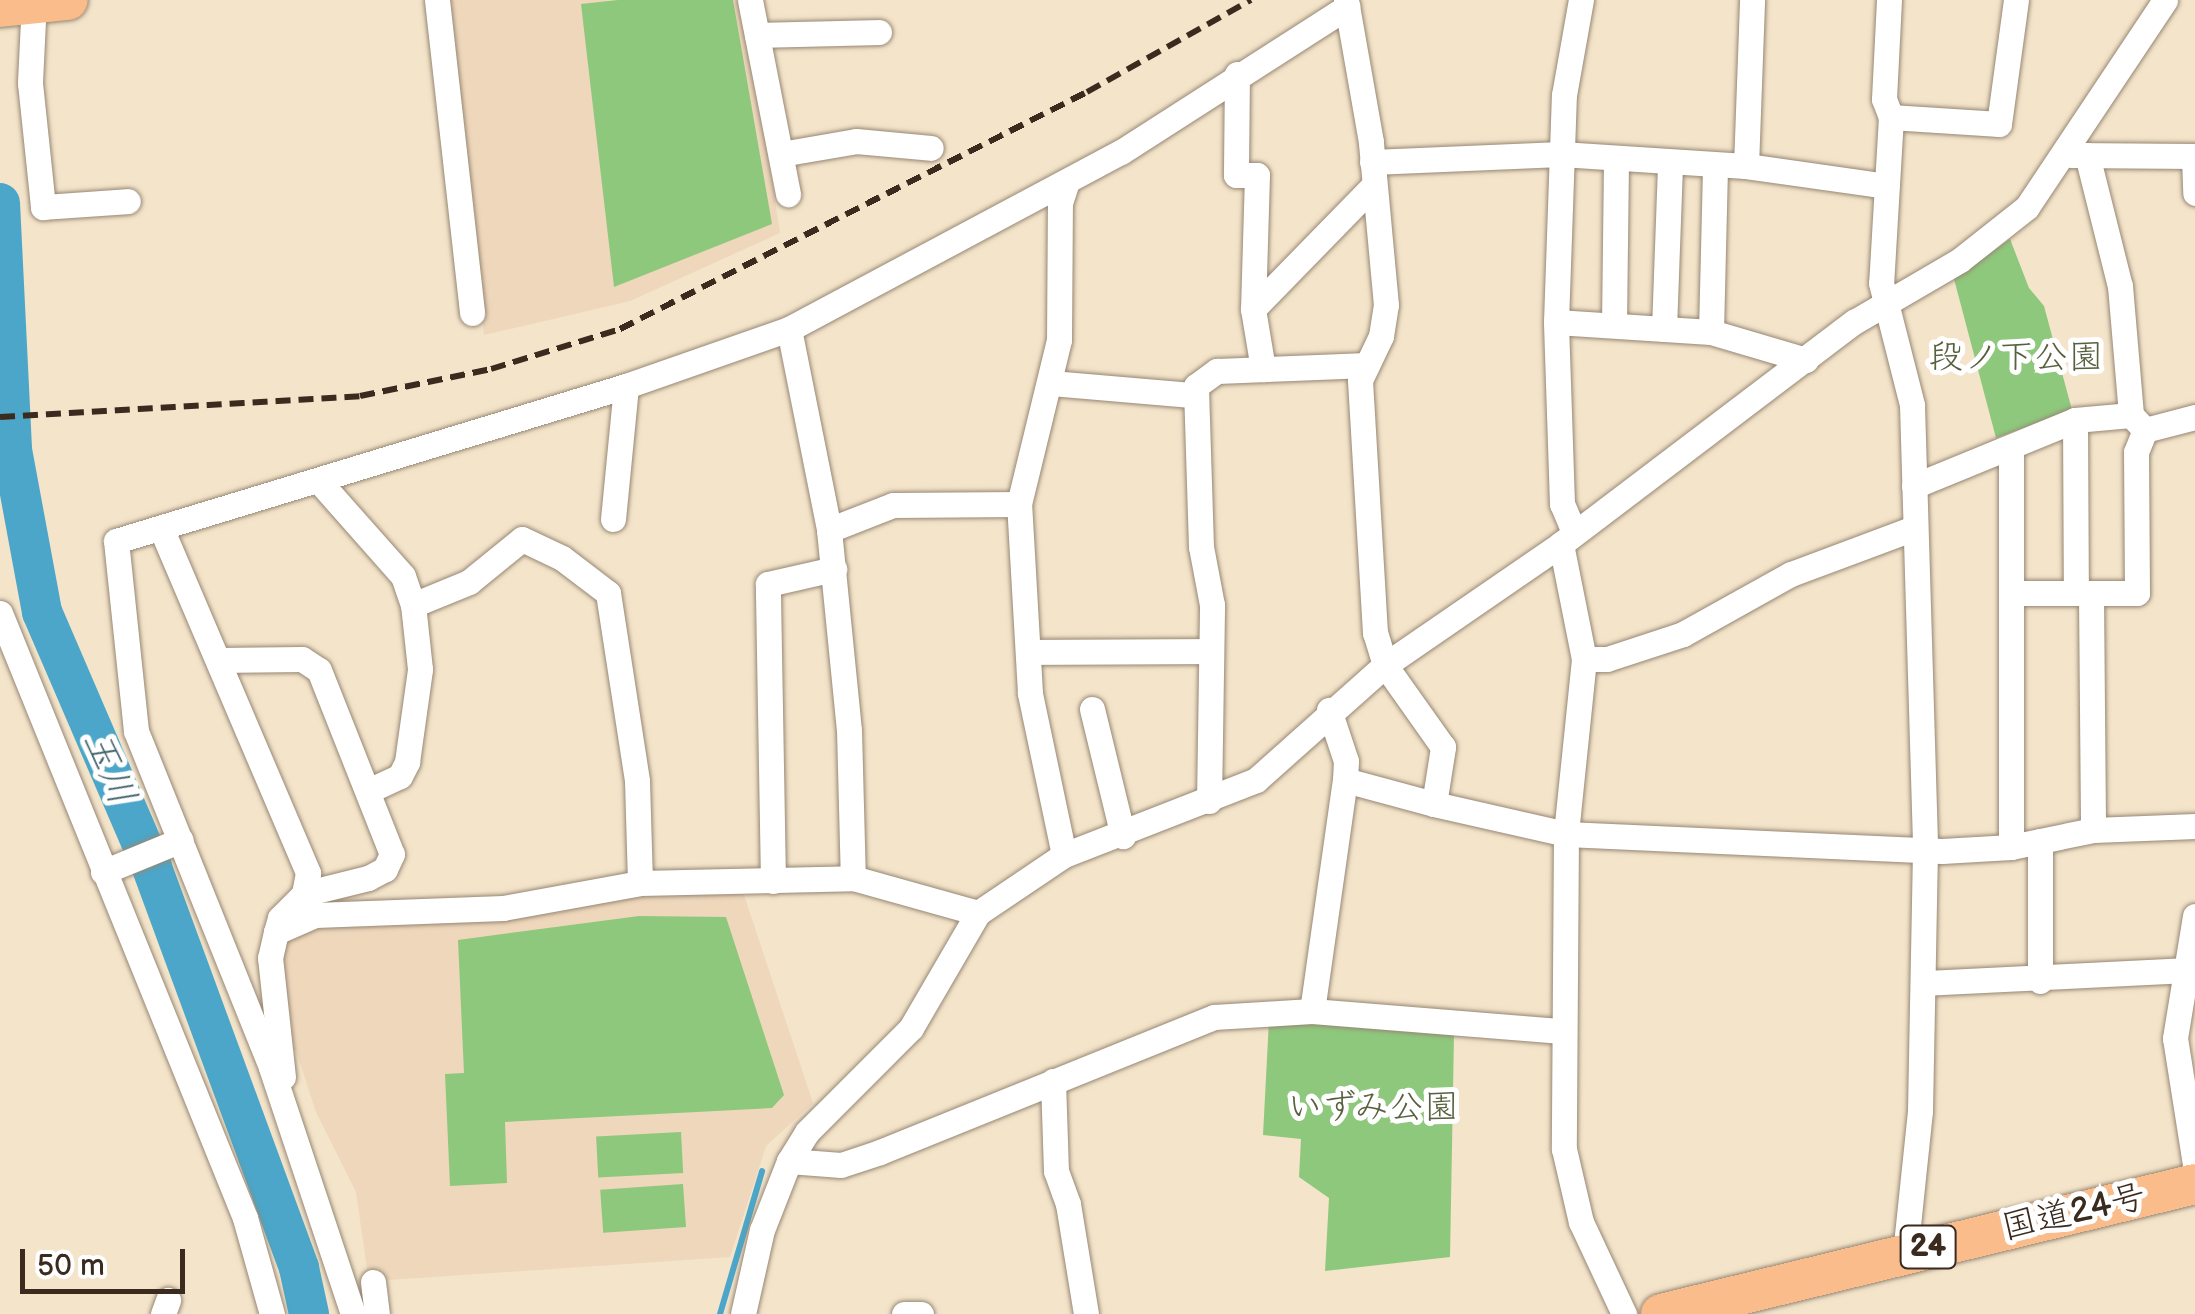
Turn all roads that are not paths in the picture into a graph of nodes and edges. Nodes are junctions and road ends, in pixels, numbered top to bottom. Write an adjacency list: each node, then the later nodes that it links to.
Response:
1 (438, 0): 31 (street)
2 (750, 0): 11 (street)
3 (1580, 0): 16 (street)
4 (1752, 0): 22 (street)
5 (1888, 0): 13 (street)
6 (2016, 0): 13 (street)
7 (2166, 0): 17 (street)
8 (1346, 3): 12 (street); 23 (street)
9 (32, 4): 28 (street)
10 (879, 32): 11 (street)
11 (757, 35): 15 (street)
12 (1237, 74): 24 (street); 30 (street)
13 (1891, 118): 25 (street)
14 (931, 148): 15 (street)
15 (780, 154): 26 (street)
16 (1561, 154): 19 (street); 23 (street); 32 (street)
17 (2074, 155): 18 (street); 29 (street); 45 (street)
18 (2194, 156): 27 (street)
19 (1616, 162): 20 (street); 33 (street)
20 (1670, 164): 21 (street); 34 (street)
21 (1716, 166): 22 (street); 36 (street)
22 (1746, 166): 25 (street)
23 (1372, 174): 30 (street); 38 (street)
24 (1067, 182): 35 (street); 40 (street)
25 (1887, 186): 29 (street)
26 (788, 194)
27 (2195, 194)
28 (128, 201)
29 (1887, 304): 37 (street); 48 (street)
30 (1254, 309): 39 (street)
31 (472, 313)
32 (1556, 322): 33 (street); 54 (street)
33 (1614, 325): 34 (street)
34 (1664, 328): 36 (street)
35 (789, 329): 41 (street); 53 (street)
36 (1711, 332): 37 (street)
37 (1806, 360): 54 (street)
38 (1367, 366): 39 (street); 64 (street)
39 (1263, 369): 42 (street)
40 (1052, 383): 42 (street); 49 (street)
41 (626, 386): 47 (street); 50 (street)
42 (1193, 394): 60 (street)
43 (2195, 417): 45 (street)
44 (2075, 420): 45 (street); 46 (street); 57 (street)
45 (2138, 423): 57 (street)
46 (2011, 447): 48 (street); 56 (street)
47 (318, 480): 51 (street); 58 (street)
48 (1914, 486): 52 (street)
49 (1019, 504): 53 (street); 61 (street)
50 (613, 519)
51 (161, 528): 63 (street); 75 (street)
52 (1914, 528): 62 (street); 78 (street)
53 (829, 530): 55 (street)
54 (1568, 538): 62 (street); 64 (street)
55 (834, 569): 81 (street); 82 (street)
56 (2011, 593): 57 (street); 77 (street)
57 (2084, 594): 72 (street)
58 (413, 605): 68 (street); 83 (street)
59 (0, 613): 80 (street)
60 (1210, 651): 61 (street); 69 (street)
61 (1028, 652): 79 (street)
62 (1584, 659): 73 (street)
63 (220, 660): 68 (street); 84 (street)
64 (1386, 665): 66 (street); 70 (street)
65 (1092, 710): 74 (street)
66 (1330, 710): 67 (street); 69 (street)
67 (1346, 780): 70 (street); 91 (street)
68 (368, 791): 84 (street)
69 (1209, 801): 74 (street)
70 (1434, 804): 73 (street)
71 (2195, 826): 72 (street)
72 (2094, 830): 76 (street)
73 (1566, 834): 78 (street); 92 (street)
74 (1122, 836): 79 (street)
75 (181, 840): 80 (street); 94 (street)
76 (2040, 841): 77 (street); 89 (street)
77 (2011, 847): 78 (street)
78 (1925, 850): 90 (street)
79 (1064, 856): 85 (street)
80 (103, 872): 100 (street)
81 (852, 878): 82 (street); 85 (street)
82 (773, 881): 83 (street)
83 (640, 883): 87 (street)
84 (304, 894): 87 (street)
85 (978, 913): 95 (street)
86 (2195, 916): 88 (street)
87 (276, 932): 94 (street)
88 (2186, 970): 89 (street); 96 (street)
89 (2040, 981): 90 (street)
90 (1924, 983): 98 (street)
91 (1312, 1011): 92 (street); 93 (street)
92 (1562, 1031): 107 (street)
93 (1053, 1081): 95 (street); 106 (street)
94 (276, 1092): 101 (street)
95 (789, 1161): 103 (street)
96 (2195, 1164)
97 (2195, 1184): 98 (highway, 国道24号 / 24)
98 (1905, 1253): 108 (highway, 国道24号 / 24)
99 (374, 1282): 102 (street)
100 (272, 1314)
101 (354, 1314)
102 (377, 1314)
103 (743, 1314)
104 (904, 1314): 105 (street)
105 (922, 1314)
106 (1086, 1314)
107 (1624, 1314)
108 (1661, 1314)

